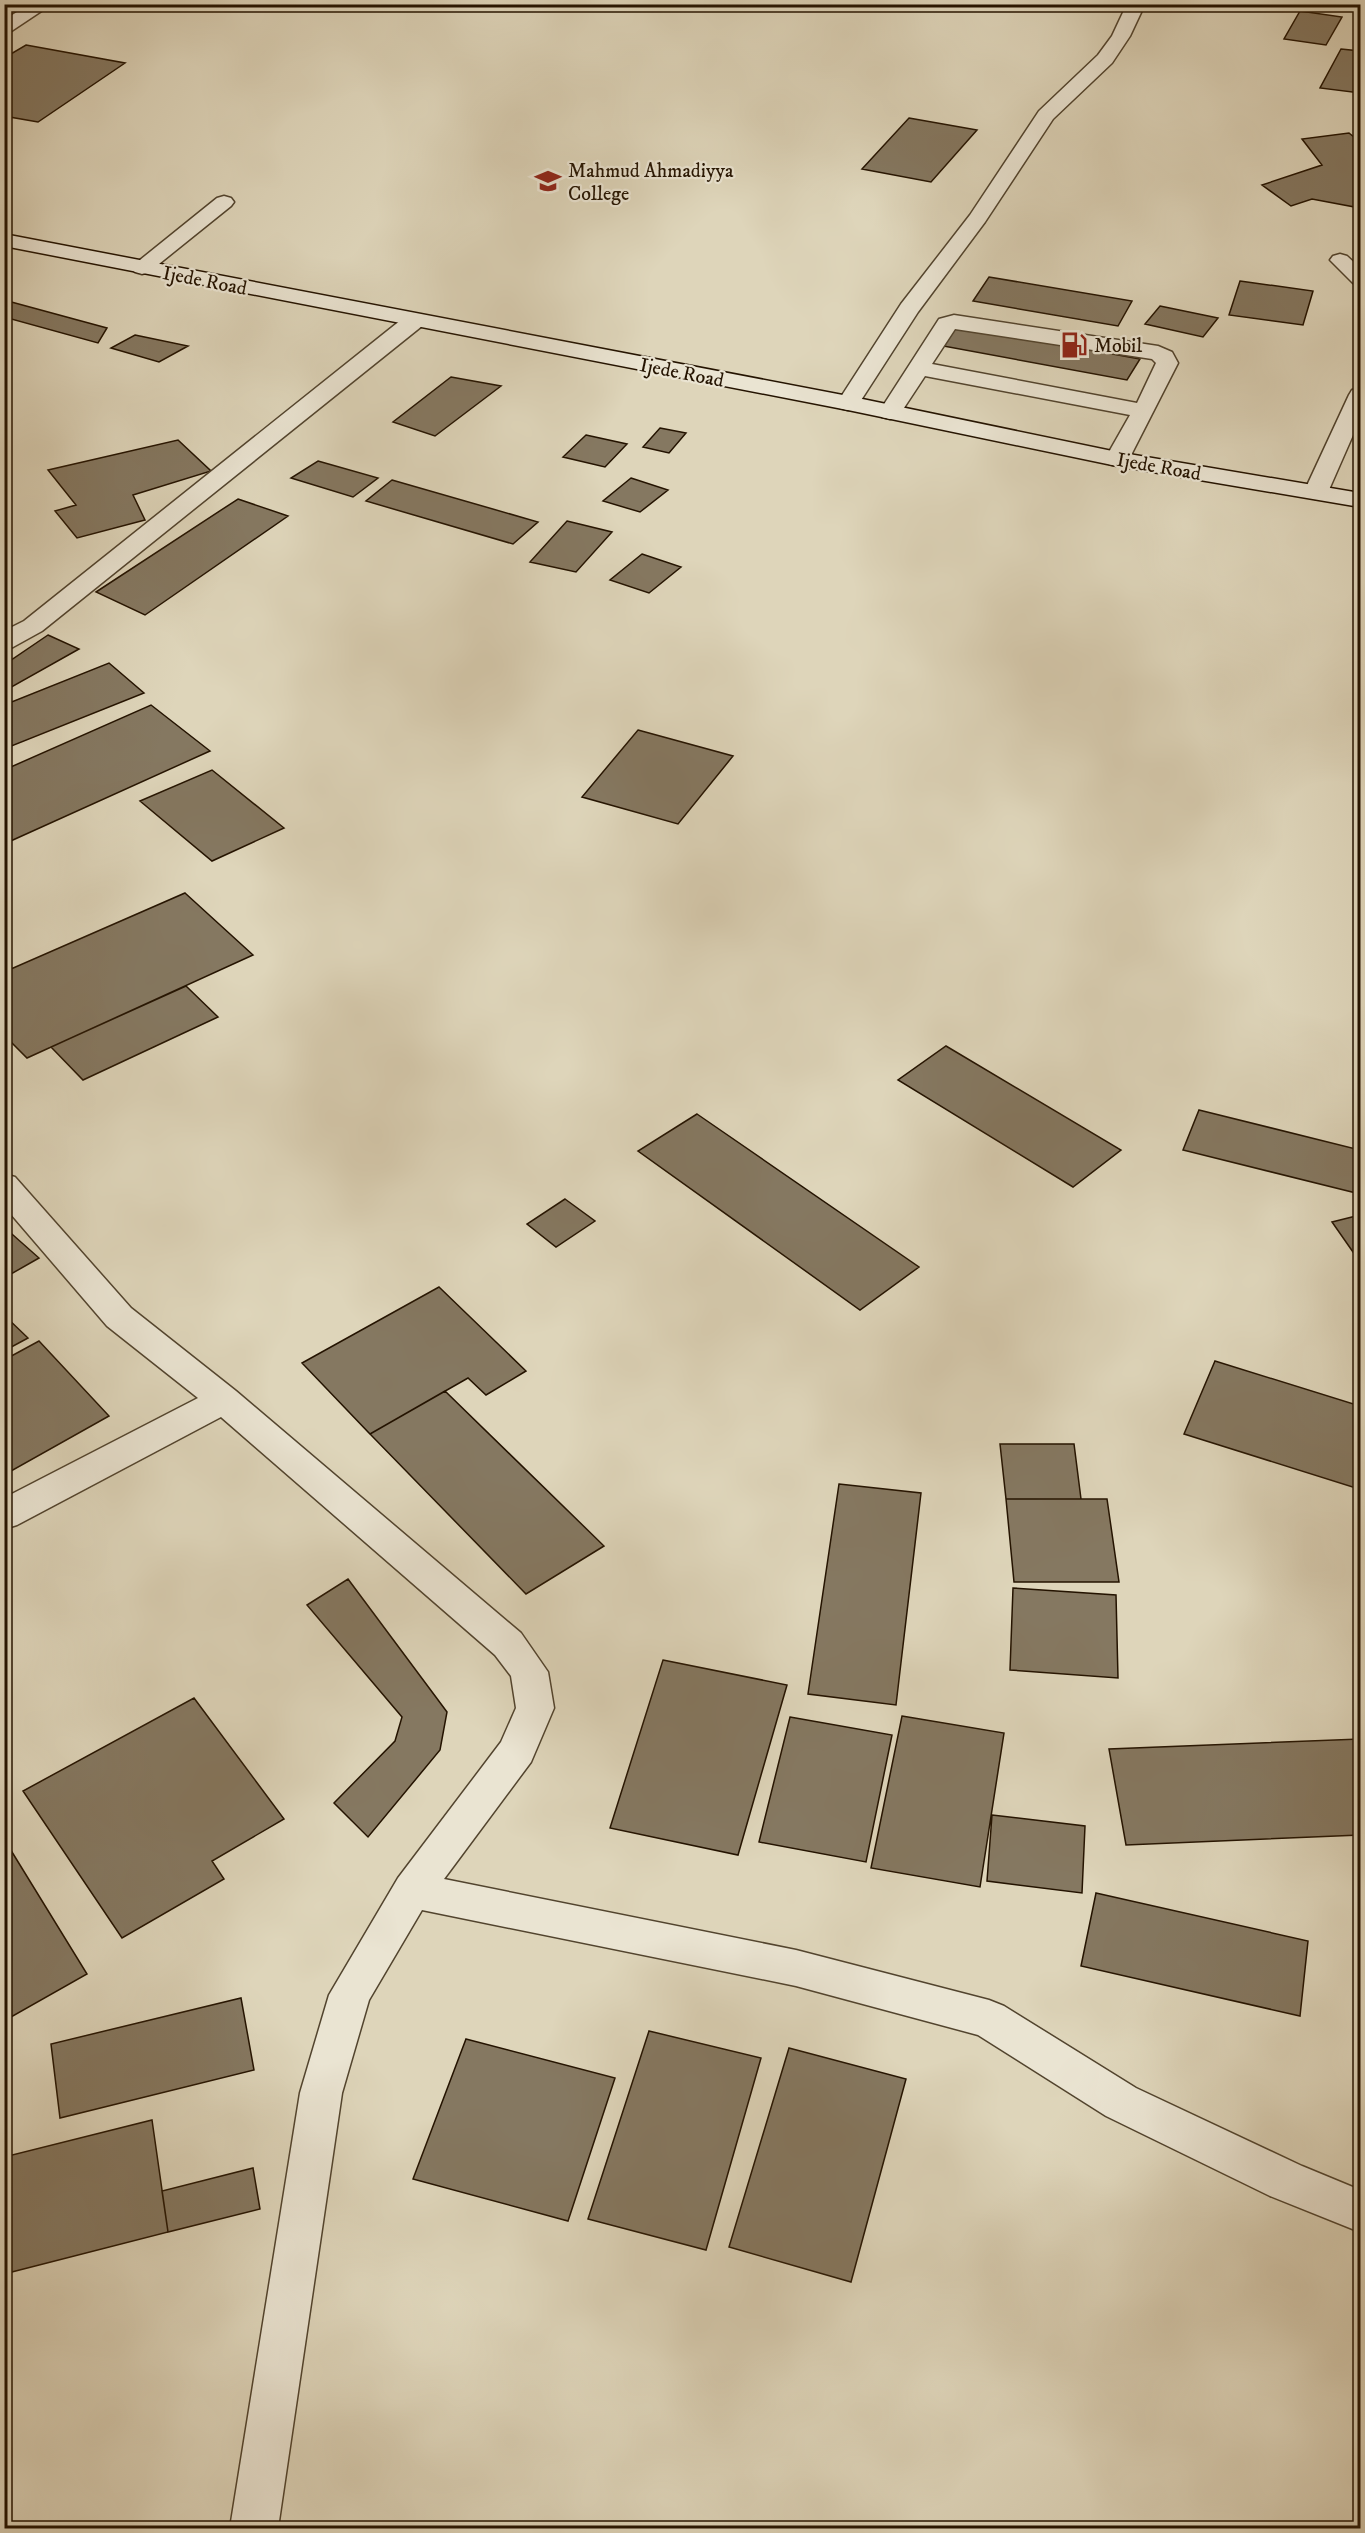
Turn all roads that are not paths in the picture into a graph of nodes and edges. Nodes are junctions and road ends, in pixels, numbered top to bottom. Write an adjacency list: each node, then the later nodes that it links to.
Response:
1 (43, 4): 3 (street)
2 (1136, 4): 12 (street)
3 (4, 28)
4 (224, 202): 7 (street)
5 (4, 240): 7 (street, Ijede Road)
6 (1340, 260): 8 (street)
7 (142, 268): 9 (street, Ijede Road)
8 (1360, 279)
9 (414, 321): 12 (street, Ijede Road); 18 (street)
10 (919, 368): 13 (street); 13 (street); 14 (street)
11 (1360, 395): 16 (street)
12 (848, 403): 14 (street, Ijede Road)
13 (1144, 411): 15 (street)
14 (890, 412): 15 (street, Ijede Road)
15 (1117, 459): 16 (street, Ijede Road)
16 (1316, 492): 17 (street, Ijede Road)
17 (1360, 500)
18 (4, 642)
19 (4, 1185): 20 (street)
20 (224, 1400): 21 (street); 22 (street)
21 (4, 1515)
22 (412, 1890): 23 (street); 24 (street)
23 (1360, 2211)
24 (254, 2529)

